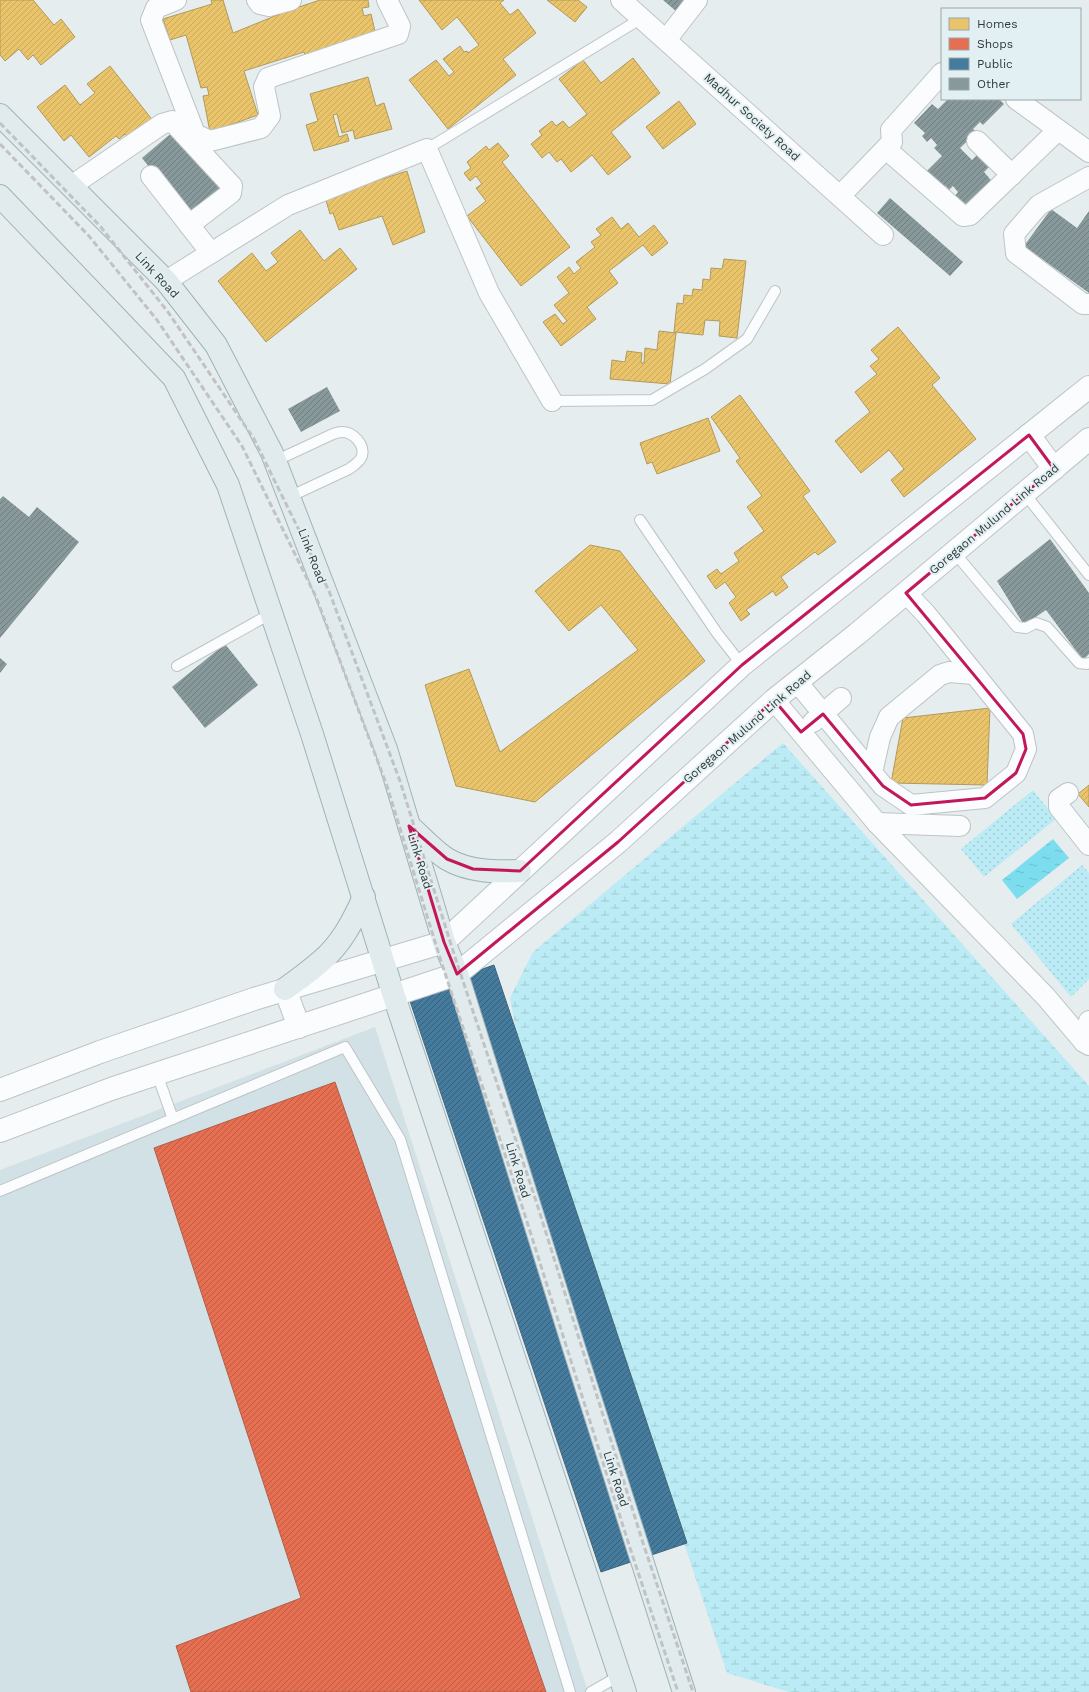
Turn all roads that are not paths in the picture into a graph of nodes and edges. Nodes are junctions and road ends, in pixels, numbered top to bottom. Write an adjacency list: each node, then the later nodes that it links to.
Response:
1 (176, 0): 4 (street)
2 (257, 0): 3 (street)
3 (291, 0)
4 (387, 0)
5 (621, 0): 7 (street, Madhur Society Road)
6 (697, 0): 8 (street)
7 (642, 18): 8 (street, Madhur Society Road); 14 (lane)
8 (666, 40): 22 (street, Madhur Society Road)
9 (941, 74): 15 (street)
10 (1017, 100): 12 (street)
11 (0, 115): 20 (main road, Link Road)
12 (1058, 130): 16 (street); 17 (street)
13 (977, 141): 17 (street)
14 (427, 149): 25 (street); 30 (street)
15 (886, 149): 17 (street); 22 (street)
16 (1089, 152)
17 (1012, 175)
18 (151, 176): 23 (street)
19 (1089, 177): 28 (street)
20 (71, 186): 23 (street); 26 (main road, Link Road)
21 (0, 196): 41 (main road)
22 (840, 196): 24 (street, Madhur Society Road)
23 (189, 225): 25 (street)
24 (883, 235)
25 (211, 253): 26 (street)
26 (166, 281): 33 (main road, Link Road)
27 (775, 291): 30 (lane)
28 (1089, 304)
29 (1089, 387): 31 (main road)
30 (552, 401)
31 (1029, 435): 34 (main road); 43 (main road)
32 (1089, 440): 34 (main road, Goregaon Mulund Link Road)
33 (275, 461): 36 (main road, Link Road); 36 (lane)
34 (1054, 469): 35 (main road, Goregaon Mulund Link Road)
35 (1025, 494): 38 (main road, Goregaon Mulund Link Road); 39 (lane)
36 (289, 497): 52 (main road, Link Road)
37 (640, 520): 43 (lane)
38 (954, 552): 40 (main road, Goregaon Mulund Link Road); 42 (lane)
39 (1089, 576)
40 (906, 593): 45 (street); 46 (main road, Goregaon Mulund Link Road)
41 (272, 613): 44 (lane); 56 (main road)
42 (1089, 663)
43 (742, 665): 55 (main road)
44 (177, 666)
45 (974, 674): 49 (street); 49 (street)
46 (786, 691): 48 (street); 48 (street); 59 (main road, Goregaon Mulund Link Road)
47 (841, 698): 48 (street)
48 (813, 722): 49 (street); 51 (street)
49 (864, 770)
50 (1068, 793): 54 (street)
51 (877, 823): 53 (street); 64 (street)
52 (409, 826): 55 (main road); 57 (main road, Link Road)
53 (960, 826)
54 (1089, 845)
55 (520, 872): 57 (main road)
56 (364, 897): 58 (main road); 60 (main road)
57 (444, 942): 58 (main road); 59 (main road, Link Road)
58 (384, 960): 60 (main road); 61 (main road)
59 (458, 974): 61 (main road, Goregaon Mulund Link Road); 73 (main road, Link Road)
60 (286, 989): 63 (main road); 66 (main road)
61 (394, 996): 63 (main road, Goregaon Mulund Link Road); 70 (main road)
62 (1089, 1021): 64 (street)
63 (299, 1027): 65 (main road, Goregaon Mulund Link Road)
64 (1087, 1043)
65 (157, 1074): 67 (lane); 68 (main road, Goregaon Mulund Link Road)
66 (0, 1090)
67 (173, 1119): 69 (lane); 71 (lane)
68 (0, 1131)
69 (0, 1191)
70 (622, 1684): 72 (lane)
71 (570, 1692)
72 (591, 1692)
73 (684, 1692)

